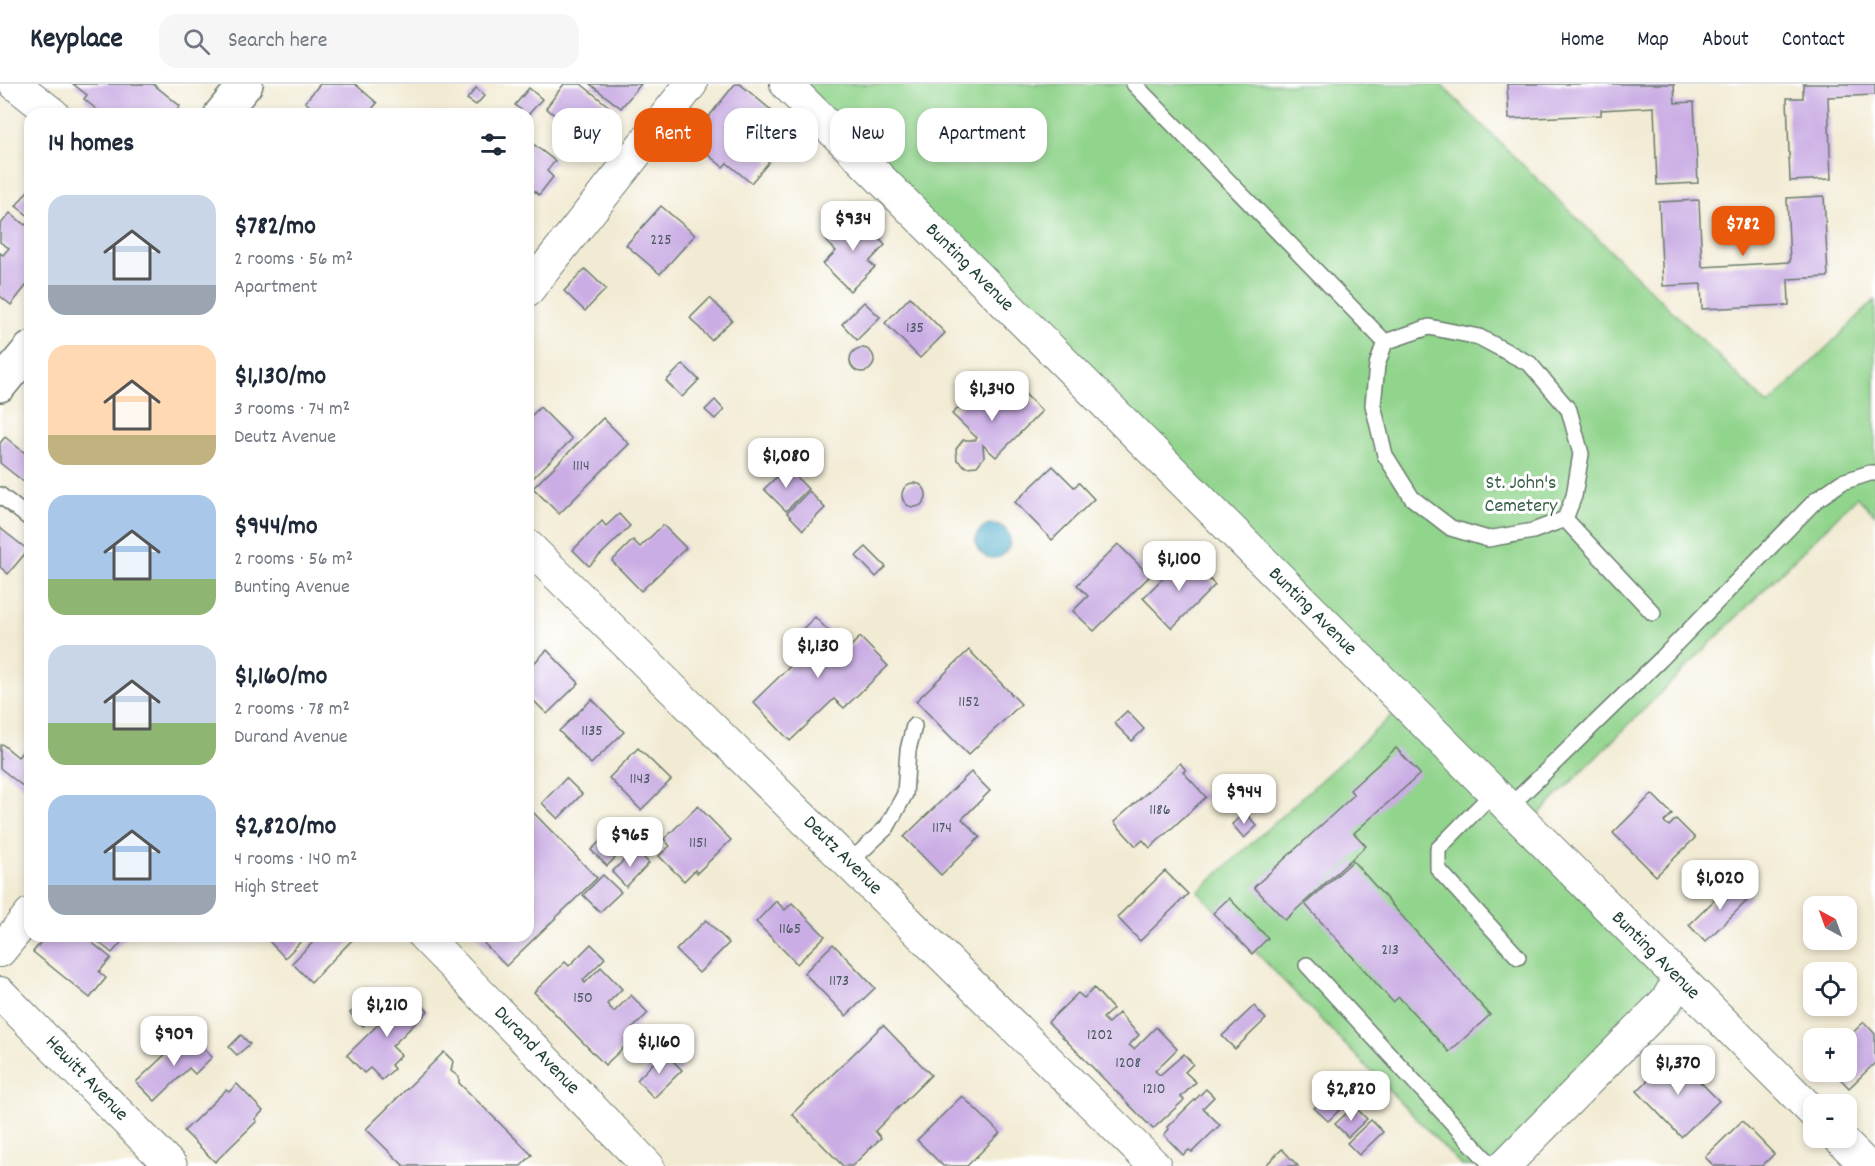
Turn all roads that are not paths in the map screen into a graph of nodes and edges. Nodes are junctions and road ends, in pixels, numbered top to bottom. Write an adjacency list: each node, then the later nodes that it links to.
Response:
1 (15, 84): 6 (street)
2 (246, 84): 7 (main road)
3 (691, 84): 8 (street)
4 (786, 84): 19 (street, Bunting Avenue)
5 (1134, 84): 9 (lane)
6 (45, 108)
7 (226, 108)
8 (534, 282)
9 (1385, 342): 15 (lane); 15 (lane)
10 (24, 356): 11 (main road)
11 (0, 385)
12 (1875, 473): 19 (lane)
13 (0, 495): 14 (lane)
14 (24, 514)
15 (1565, 519): 17 (lane)
16 (534, 552): 20 (street, Deutz Avenue)
17 (1653, 613)
18 (914, 726): 20 (lane)
19 (1500, 801): 24 (lane); 26 (street, Bunting Avenue)
20 (849, 863): 33 (street, Deutz Avenue)
21 (24, 921): 23 (street)
22 (430, 942): 32 (street, Durand Avenue)
23 (0, 951)
24 (1518, 957)
25 (1307, 965): 30 (lane)
26 (1679, 980): 28 (street, Bunting Avenue); 30 (street)
27 (0, 993): 31 (street, Hewitt Avenue)
28 (1803, 1102)
29 (1849, 1148): 34 (street)
30 (1503, 1165)
31 (171, 1166)
32 (648, 1166)
33 (1155, 1166)
34 (1867, 1166)

